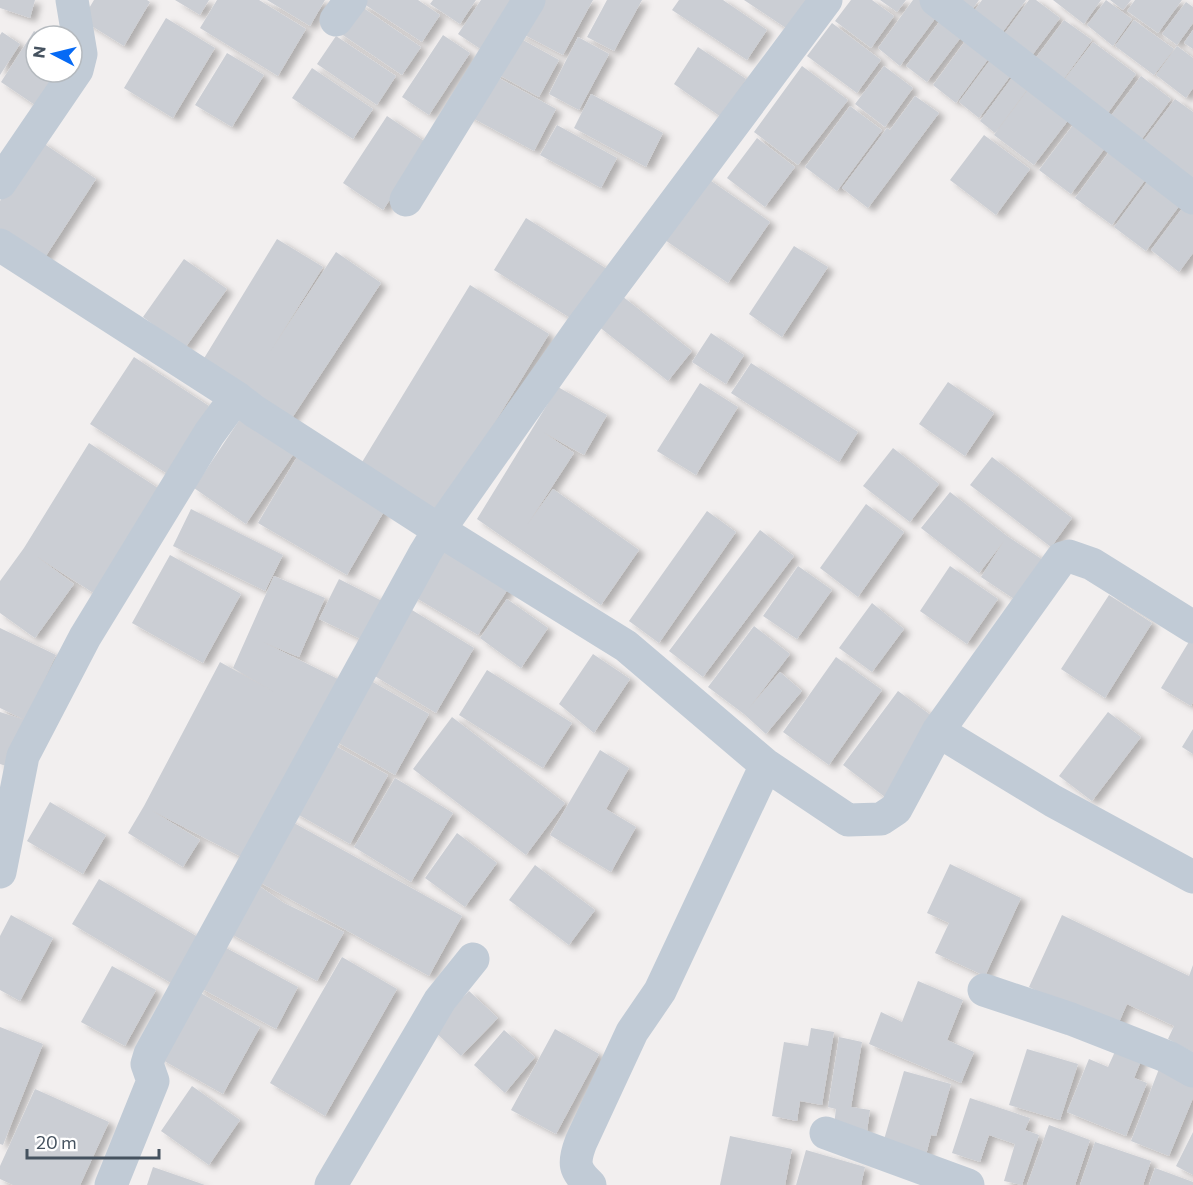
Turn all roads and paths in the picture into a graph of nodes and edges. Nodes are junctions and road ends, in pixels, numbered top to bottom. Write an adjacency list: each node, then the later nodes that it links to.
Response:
1 (529, 0): 7 (street)
2 (826, 0): 10 (street)
3 (936, 0): 6 (street)
4 (77, 5): 5 (street)
5 (0, 183)
6 (1193, 198)
7 (406, 200)
8 (0, 245): 9 (street)
9 (236, 397): 10 (street); 14 (street)
10 (439, 530): 13 (street); 20 (street)
11 (1193, 627): 12 (street)
12 (938, 731): 13 (street); 15 (street)
13 (766, 765): 22 (street)
14 (0, 872)
15 (1193, 877)
16 (473, 959): 21 (street)
17 (984, 990): 18 (street)
18 (1193, 1071)
19 (826, 1133): 23 (street)
20 (111, 1185)
21 (331, 1185)
22 (590, 1185)
23 (968, 1185)

